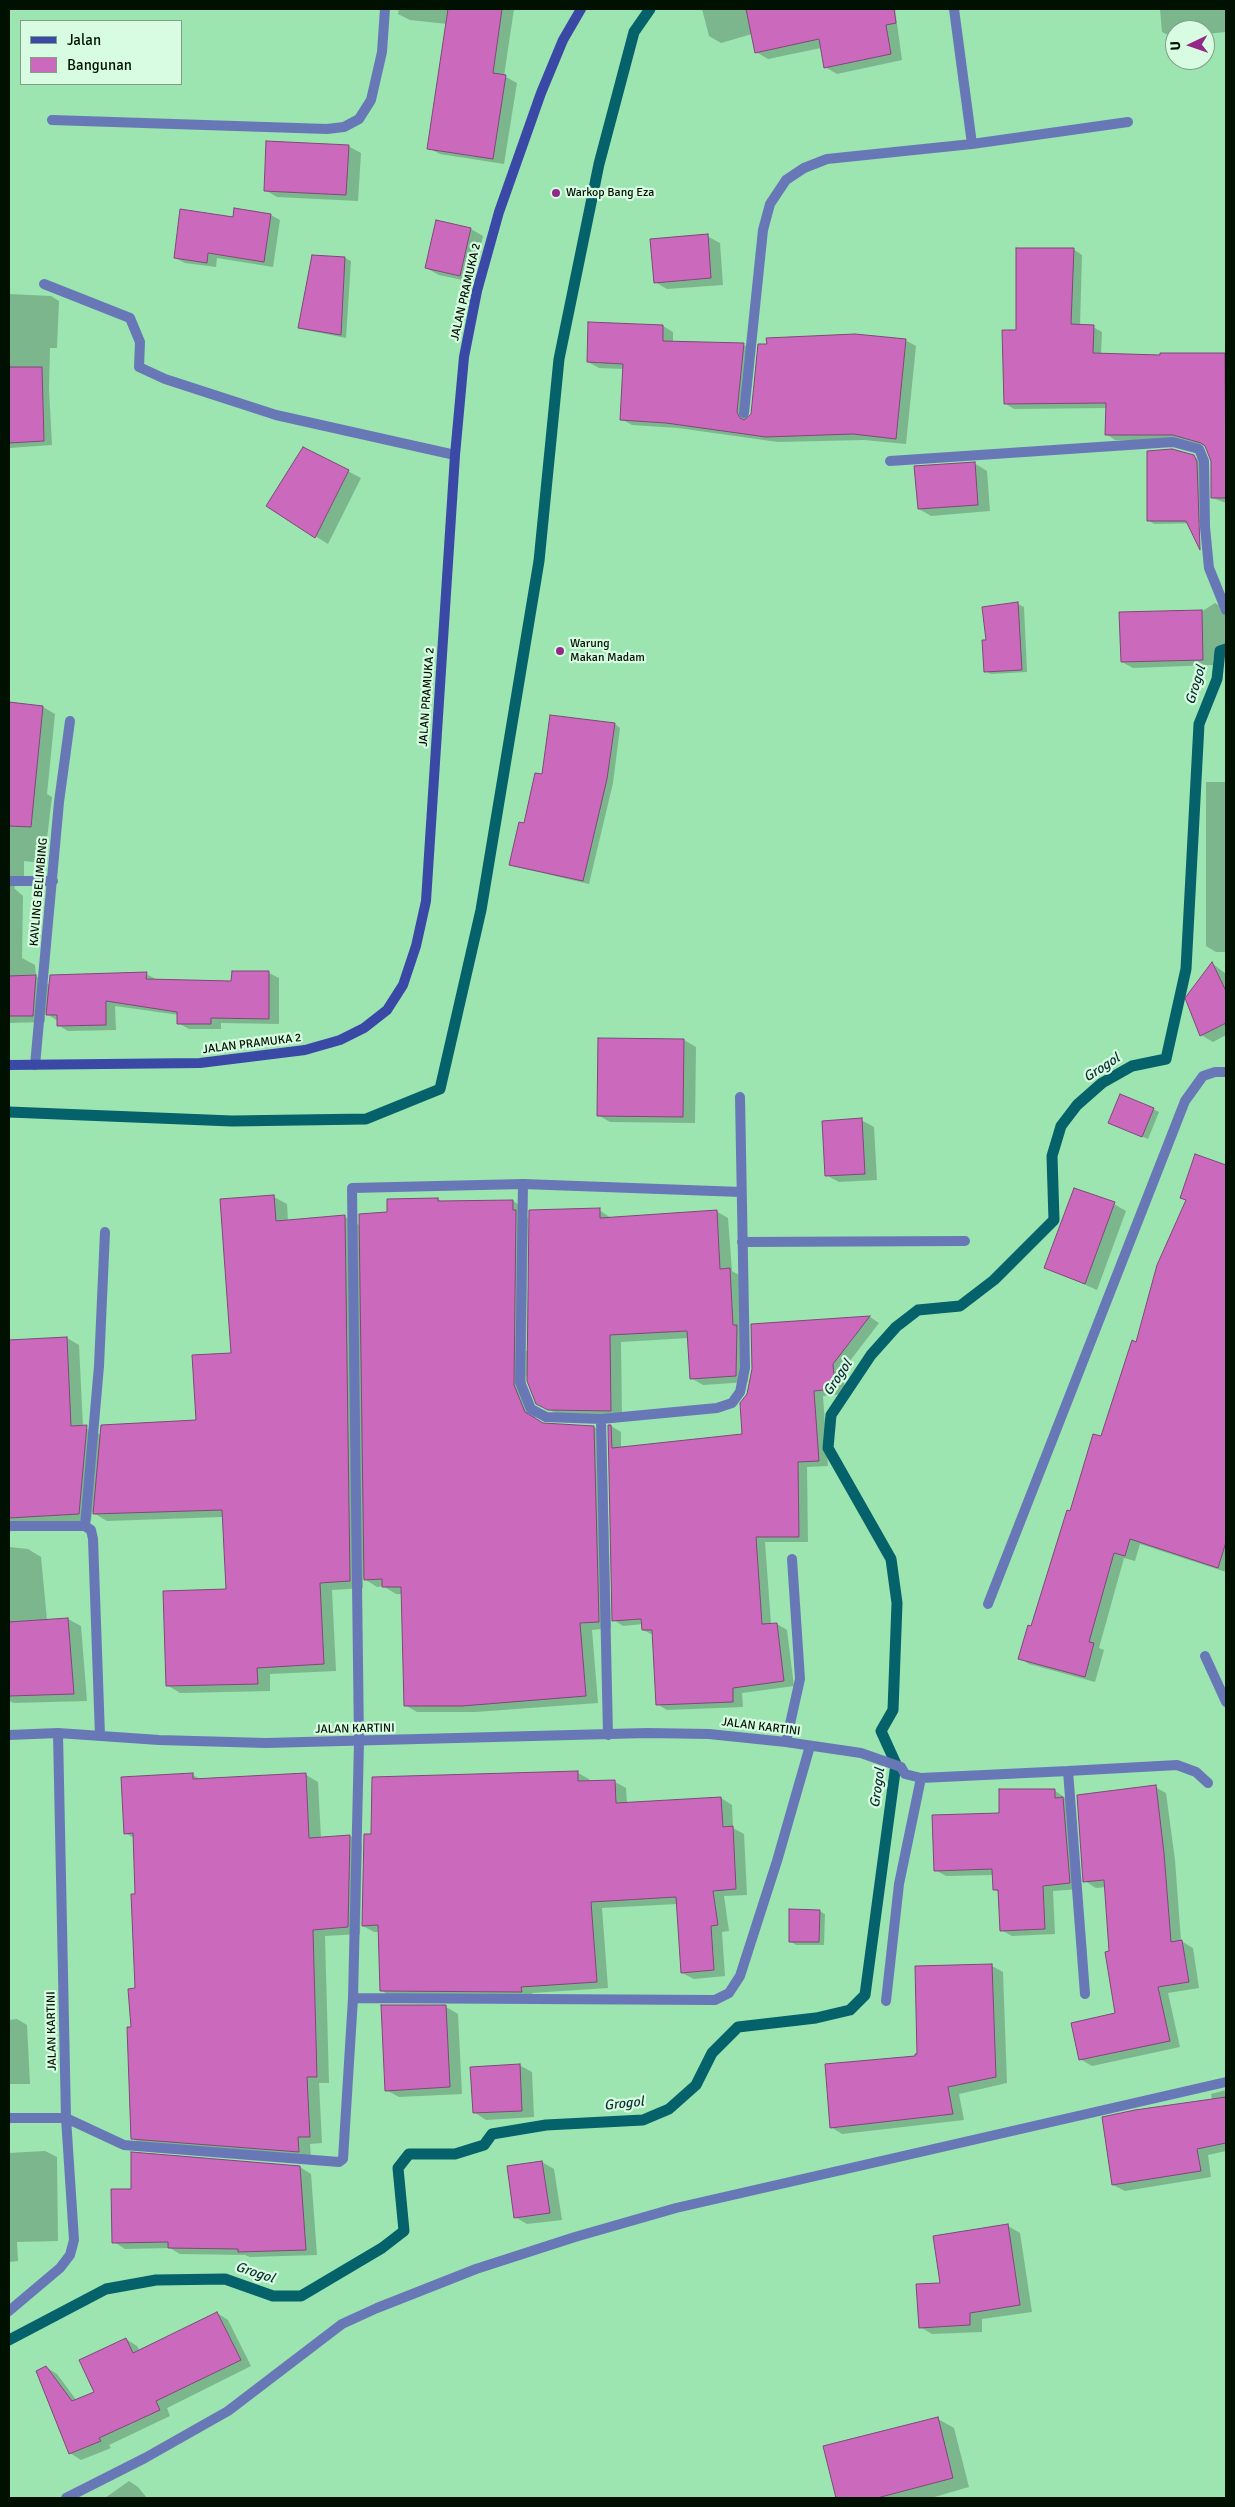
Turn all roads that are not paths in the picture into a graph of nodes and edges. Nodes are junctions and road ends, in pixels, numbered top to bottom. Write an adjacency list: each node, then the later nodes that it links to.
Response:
1 (385, 9): 4 (street)
2 (581, 9): 9 (main road, JALAN PRAMUKA 2)
3 (954, 9): 6 (street)
4 (52, 120)
5 (1128, 122): 6 (street)
6 (972, 144): 8 (street)
7 (44, 284): 9 (street)
8 (744, 413)
9 (455, 455): 16 (main road, JALAN PRAMUKA 2)
10 (890, 461): 11 (street)
11 (1226, 610)
12 (70, 721): 14 (street, KAVLING BELIMBING)
13 (9, 881): 14 (street)
14 (53, 882): 16 (street, KAVLING BELIMBING)
15 (9, 1065): 16 (main road, JALAN PRAMUKA 2)
16 (35, 1065)
17 (1226, 1072): 28 (street)
18 (740, 1097): 20 (street)
19 (523, 1184): 20 (street); 24 (street); 35 (street)
20 (741, 1192): 23 (street)
21 (105, 1232): 26 (street)
22 (965, 1241): 23 (street)
23 (742, 1242): 24 (street)
24 (601, 1419): 33 (street)
25 (9, 1526): 26 (street)
26 (85, 1526): 34 (street)
27 (792, 1559): 36 (street)
28 (988, 1604)
29 (1205, 1656): 30 (street)
30 (1226, 1702)
31 (58, 1732): 32 (street, JALAN KARTINI); 34 (street, JALAN KARTINI); 46 (street, JALAN KARTINI)
32 (9, 1735)
33 (608, 1735): 35 (street, JALAN KARTINI); 36 (street, JALAN KARTINI)
34 (100, 1736): 35 (street, JALAN KARTINI)
35 (360, 1742): 42 (street)
36 (786, 1742): 37 (street, JALAN KARTINI)
37 (810, 1746): 39 (street); 42 (street, JALAN KARTINI)
38 (1068, 1771): 39 (street); 40 (street); 41 (street)
39 (921, 1778): 43 (street)
40 (1208, 1783)
41 (1085, 1994)
42 (352, 1998): 46 (street)
43 (886, 2001)
44 (1226, 2082): 48 (street)
45 (9, 2118): 46 (street)
46 (66, 2118): 47 (street, JALAN KARTINI)
47 (9, 2311)
48 (66, 2498)

